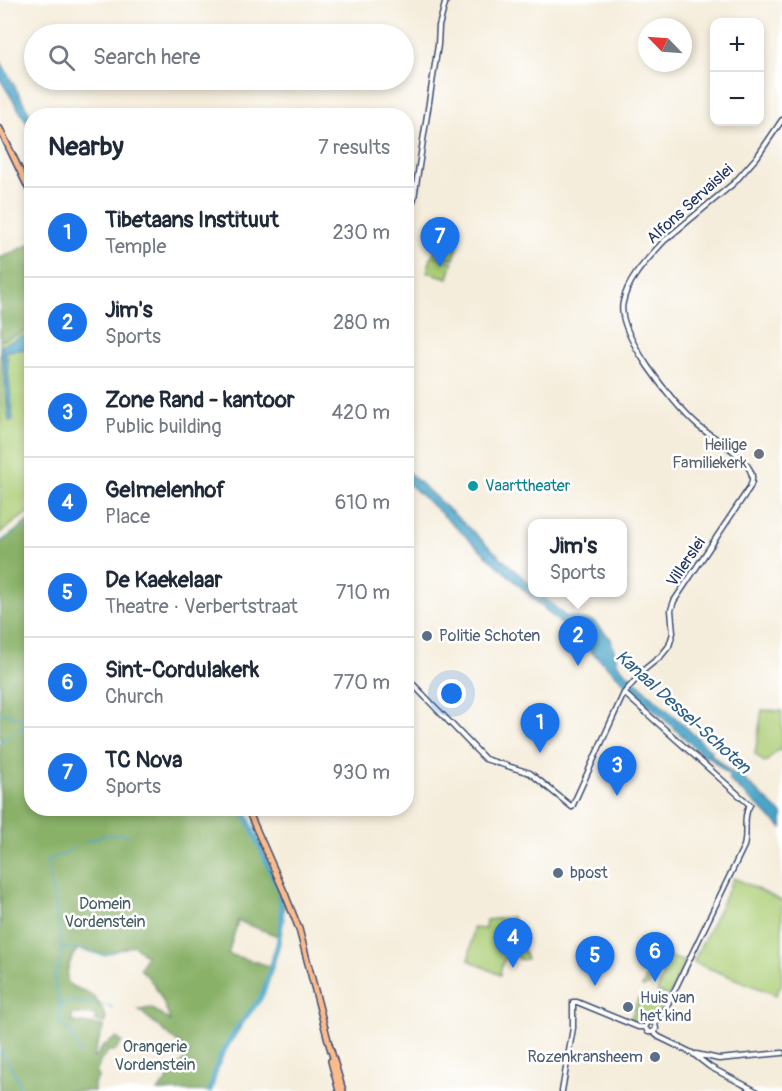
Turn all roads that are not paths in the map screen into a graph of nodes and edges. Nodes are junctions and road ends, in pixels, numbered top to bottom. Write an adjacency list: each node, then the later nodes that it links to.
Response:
1 (446, 0): 5 (street)
2 (782, 120): 6 (street, Alfons Servaislei)
3 (0, 129): 4 (main road)
4 (24, 179)
5 (414, 198)
6 (752, 474): 8 (street, Villerslei)
7 (414, 685): 8 (street)
8 (626, 690): 10 (street)
9 (251, 816): 15 (main road)
10 (656, 1023): 11 (street); 12 (street)
11 (645, 1027): 12 (street); 16 (street)
12 (653, 1032): 13 (street)
13 (692, 1053): 14 (street); 17 (street)
14 (782, 1053)
15 (341, 1091)
16 (562, 1091)
17 (756, 1091)

